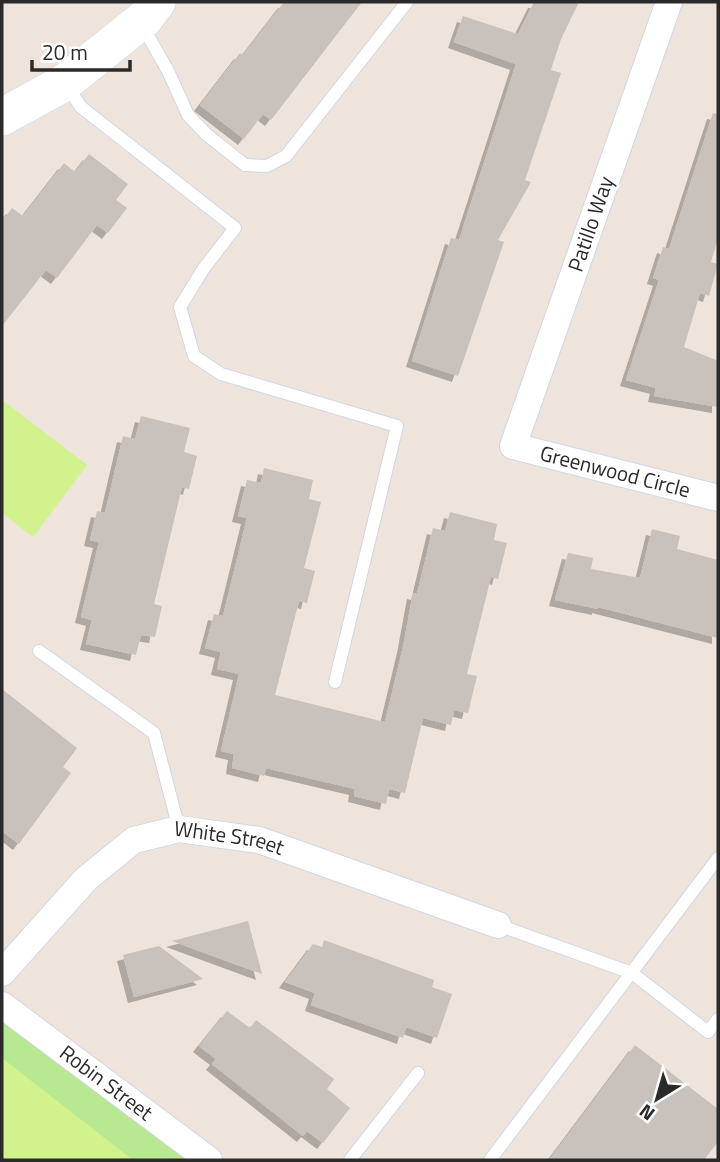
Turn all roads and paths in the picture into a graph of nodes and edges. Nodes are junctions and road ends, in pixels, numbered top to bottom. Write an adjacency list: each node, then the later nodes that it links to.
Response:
1 (407, 2): 3 (lane)
2 (669, 2): 6 (street, Patillo Way)
3 (148, 12): 4 (main road)
4 (64, 83): 5 (main road); 9 (lane)
5 (2, 117)
6 (513, 446): 7 (street, Greenwood Circle)
7 (718, 498)
8 (38, 651): 10 (lane)
9 (335, 682)
10 (179, 829): 12 (street, White Street); 13 (street, White Street)
11 (718, 858): 14 (lane)
12 (499, 925): 14 (lane)
13 (2, 973)
14 (632, 973): 16 (lane); 20 (lane)
15 (2, 1006): 18 (street, Robin Street)
16 (718, 1019)
17 (418, 1073): 19 (lane)
18 (209, 1160)
19 (350, 1160)
20 (490, 1160)

